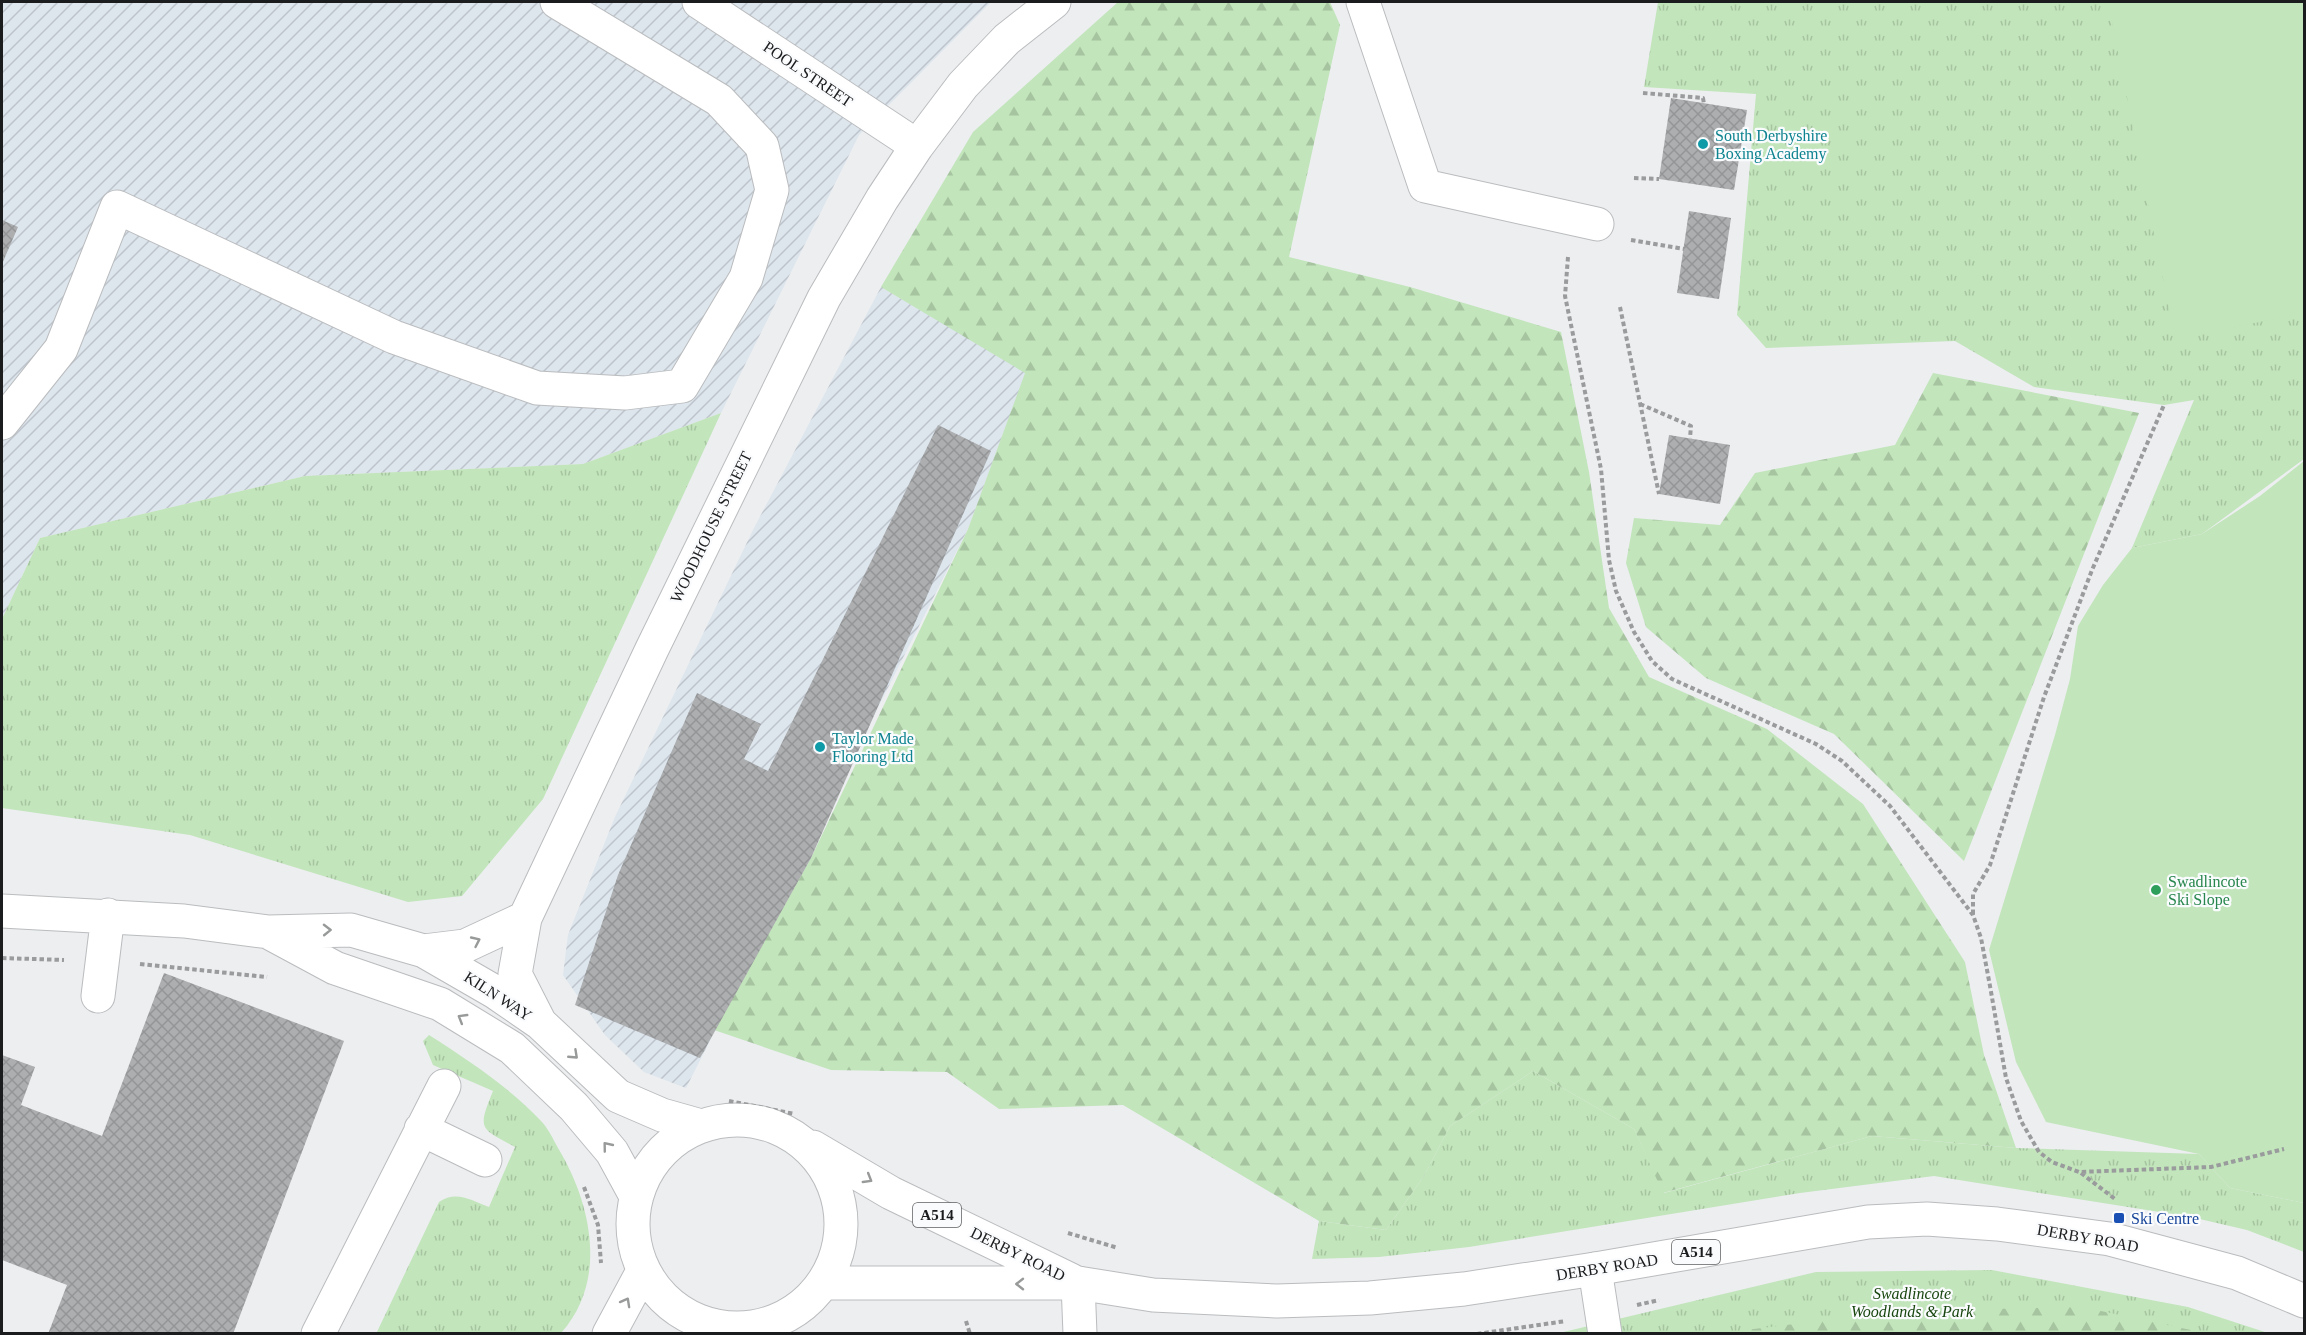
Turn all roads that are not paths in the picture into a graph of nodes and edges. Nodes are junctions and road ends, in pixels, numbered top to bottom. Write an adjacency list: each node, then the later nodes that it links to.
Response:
1 (557, 2): 7 (street)
2 (699, 2): 5 (street, POOL STREET)
3 (1054, 2): 5 (street, WOODHOUSE STREET)
4 (1363, 2): 6 (street)
5 (917, 146): 10 (street, WOODHOUSE STREET)
6 (1583, 221)
7 (2, 423)
8 (2, 911): 9 (street, KILN WAY)
9 (108, 915): 11 (street, KILN WAY); 13 (street)
10 (525, 918): 12 (street, one-way to 10); 14 (street, WOODHOUSE STREET)
11 (268, 932): 12 (street, KILN WAY, one-way to 12); 20 (street, KILN WAY, one-way to 11)
12 (424, 951): 14 (street, KILN WAY)
13 (98, 996)
14 (540, 1023): 16 (street, KILN WAY, one-way to 16)
15 (444, 1086): 18 (street)
16 (701, 1126): 17 (street); 20 (street)
17 (799, 1128): 23 (street); 24 (street, DERBY ROAD / A514, one-way to 24)
18 (421, 1129): 19 (street); 27 (street)
19 (485, 1160)
20 (636, 1196): 22 (street)
21 (1595, 1269): 24 (street, DERBY ROAD / A514); 25 (street, DERBY ROAD / A514); 30 (street)
22 (643, 1271): 26 (street); 28 (street, one-way to 22)
23 (825, 1283): 24 (street, DERBY ROAD / A514, one-way to 23); 26 (street)
24 (1078, 1283): 29 (street)
25 (2304, 1300)
26 (734, 1331)
27 (318, 1334)
28 (609, 1334)
29 (1080, 1334)
30 (1605, 1334)

